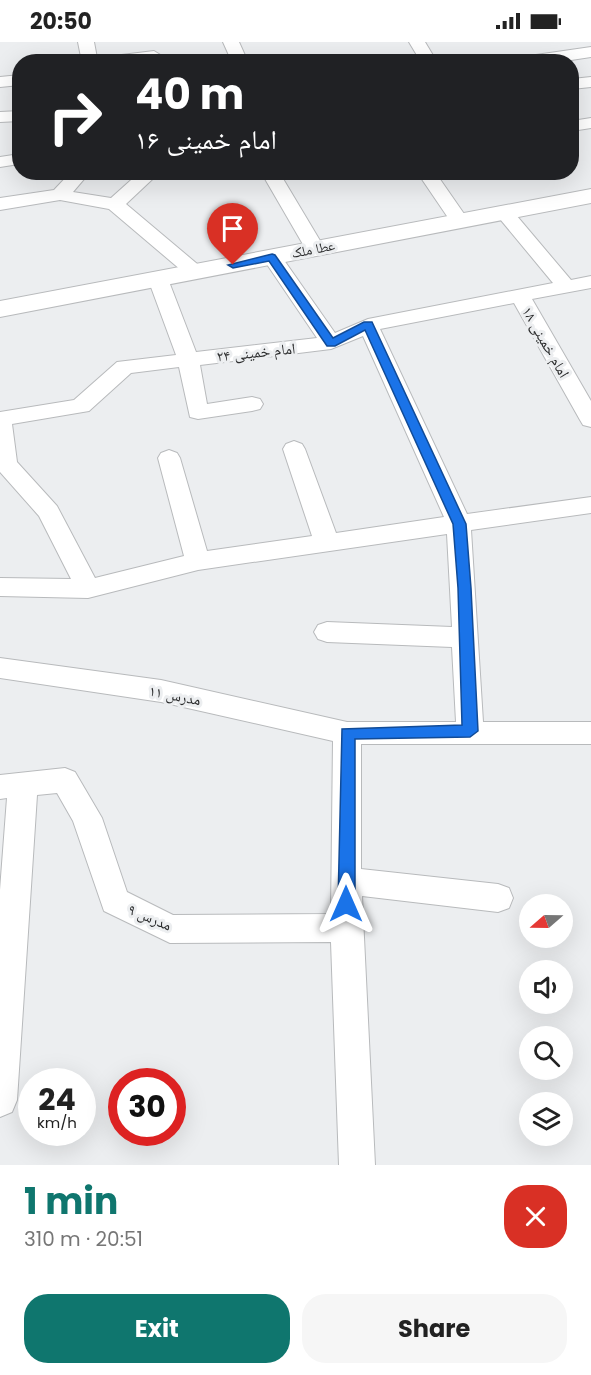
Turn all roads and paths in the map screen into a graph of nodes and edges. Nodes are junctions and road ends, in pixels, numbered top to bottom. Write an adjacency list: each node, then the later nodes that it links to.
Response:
1 (74, 180): 5 (street)
2 (142, 180): 8 (street)
3 (275, 180): 11 (street)
4 (432, 180): 10 (street)
5 (60, 195): 7 (street); 8 (street)
6 (591, 196): 9 (main road, عطا ملک)
7 (0, 204)
8 (115, 204): 13 (street)
9 (504, 213): 10 (main road, عطا ملک); 16 (street)
10 (460, 221): 11 (main road, عطا ملک)
11 (315, 249): 12 (main road, عطا ملک)
12 (272, 257): 13 (main road, عطا ملک); 20 (street)
13 (195, 272): 14 (main road, عطا ملک)
14 (158, 279): 18 (main road, عطا ملک); 21 (street)
15 (591, 282): 16 (street, امام خمینی ۲۴)
16 (567, 287): 17 (street, امام خمینی ۲۴)
17 (519, 295): 19 (street, امام خمینی ۲۴); 24 (street, امام خمینی ۱۸)
18 (0, 309)
19 (368, 325): 20 (street, امام خمینی ۲۴); 28 (street)
20 (331, 343): 21 (street, امام خمینی ۲۴)
21 (188, 359): 22 (street); 23 (street, امام خمینی ۲۴)
22 (252, 404)
23 (0, 420): 32 (street)
24 (591, 420)
25 (294, 449): 29 (street)
26 (169, 458): 30 (street)
27 (591, 506): 28 (street)
28 (459, 524): 29 (street); 34 (street)
29 (327, 543): 30 (street)
30 (198, 561): 32 (street)
31 (0, 587): 32 (street)
32 (88, 589)
33 (327, 632): 34 (street)
34 (466, 638): 36 (street)
35 (0, 668): 37 (street, مدرس ۱۱)
36 (470, 731): 37 (street, مدرس ۱۱); 38 (street, مدرس ۱۱)
37 (347, 733): 40 (street)
38 (591, 733)
39 (11, 786): 42 (street, مدرس ۹); 43 (street)
40 (346, 881): 41 (street); 42 (street)
41 (498, 898)
42 (346, 928): 44 (street)
43 (0, 1100)
44 (357, 1165)

